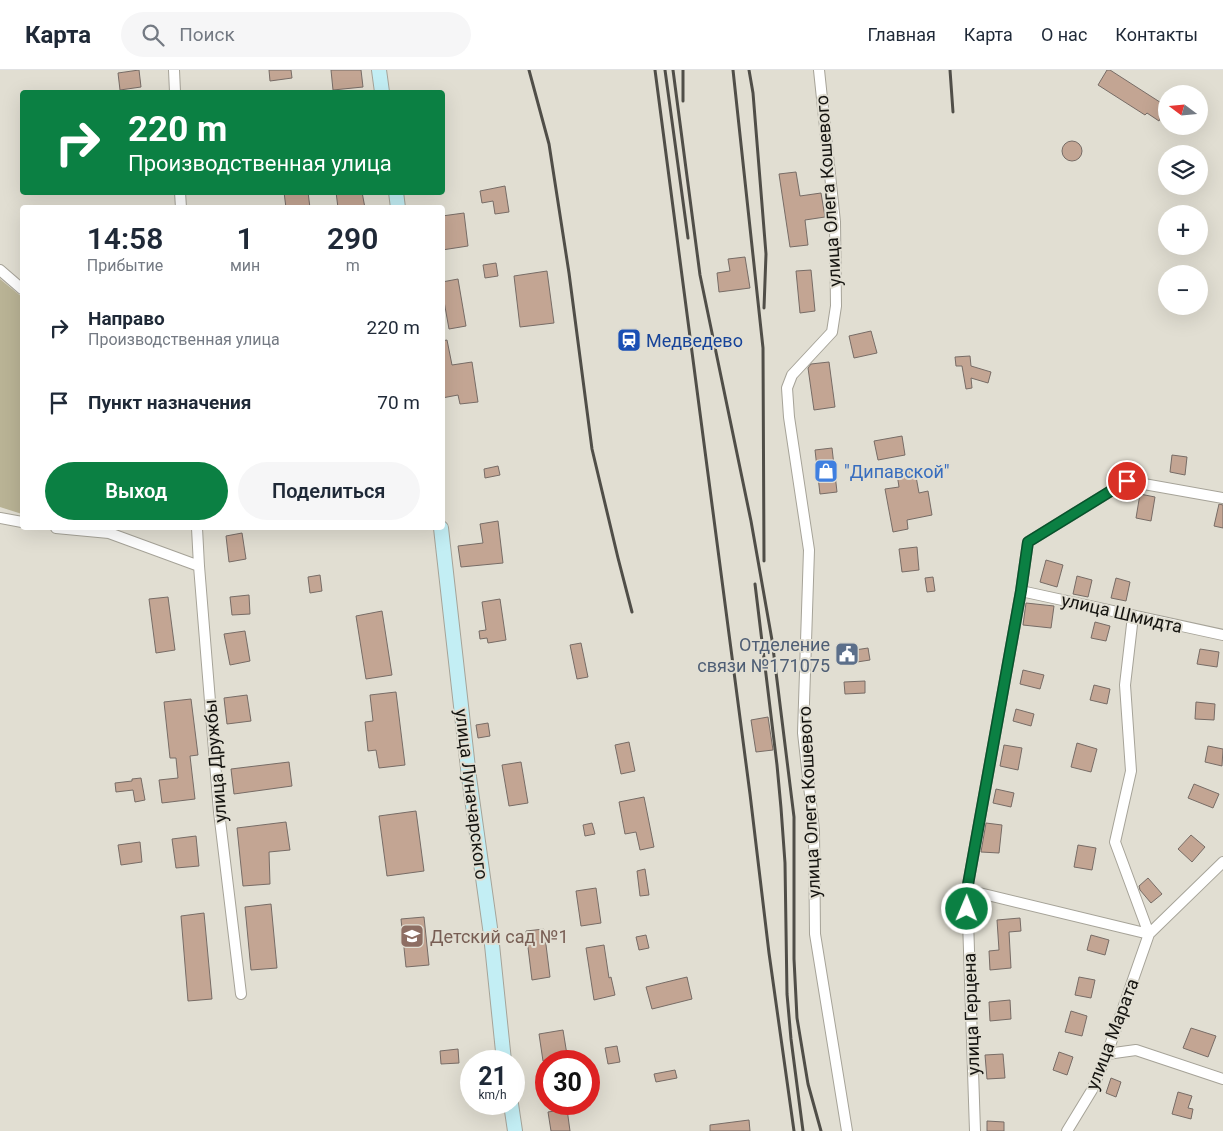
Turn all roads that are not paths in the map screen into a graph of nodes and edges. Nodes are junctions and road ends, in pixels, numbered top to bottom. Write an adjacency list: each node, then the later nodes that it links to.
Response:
1 (174, 70): 4 (street)
2 (379, 70): 5 (street)
3 (819, 70): 27 (street, улица Олега Кошевого)
4 (175, 90)
5 (382, 90)
6 (0, 270): 7 (street)
7 (20, 287)
8 (1223, 498): 15 (street, улица Герцена)
9 (0, 518): 10 (street)
10 (20, 522)
11 (109, 530): 14 (street)
12 (197, 530): 14 (street, улица Дружбы)
13 (441, 530): 22 (street, улица Луначарского)
14 (199, 566): 21 (street, улица Дружбы)
15 (1021, 591): 16 (street, улица Шмидта); 19 (street, улица Герцена)
16 (1134, 616): 17 (street, улица Шмидта); 20 (street)
17 (1223, 636)
18 (1223, 862): 20 (street)
19 (967, 890): 20 (street); 28 (street, улица Герцена)
20 (1149, 934): 23 (street, улица Марата)
21 (241, 994)
22 (503, 1050)
23 (1107, 1054): 24 (street); 29 (street, улица Марата)
24 (1223, 1079)
25 (513, 1115): 26 (street)
26 (515, 1131)
27 (847, 1131)
28 (975, 1131)
29 (1067, 1131)

